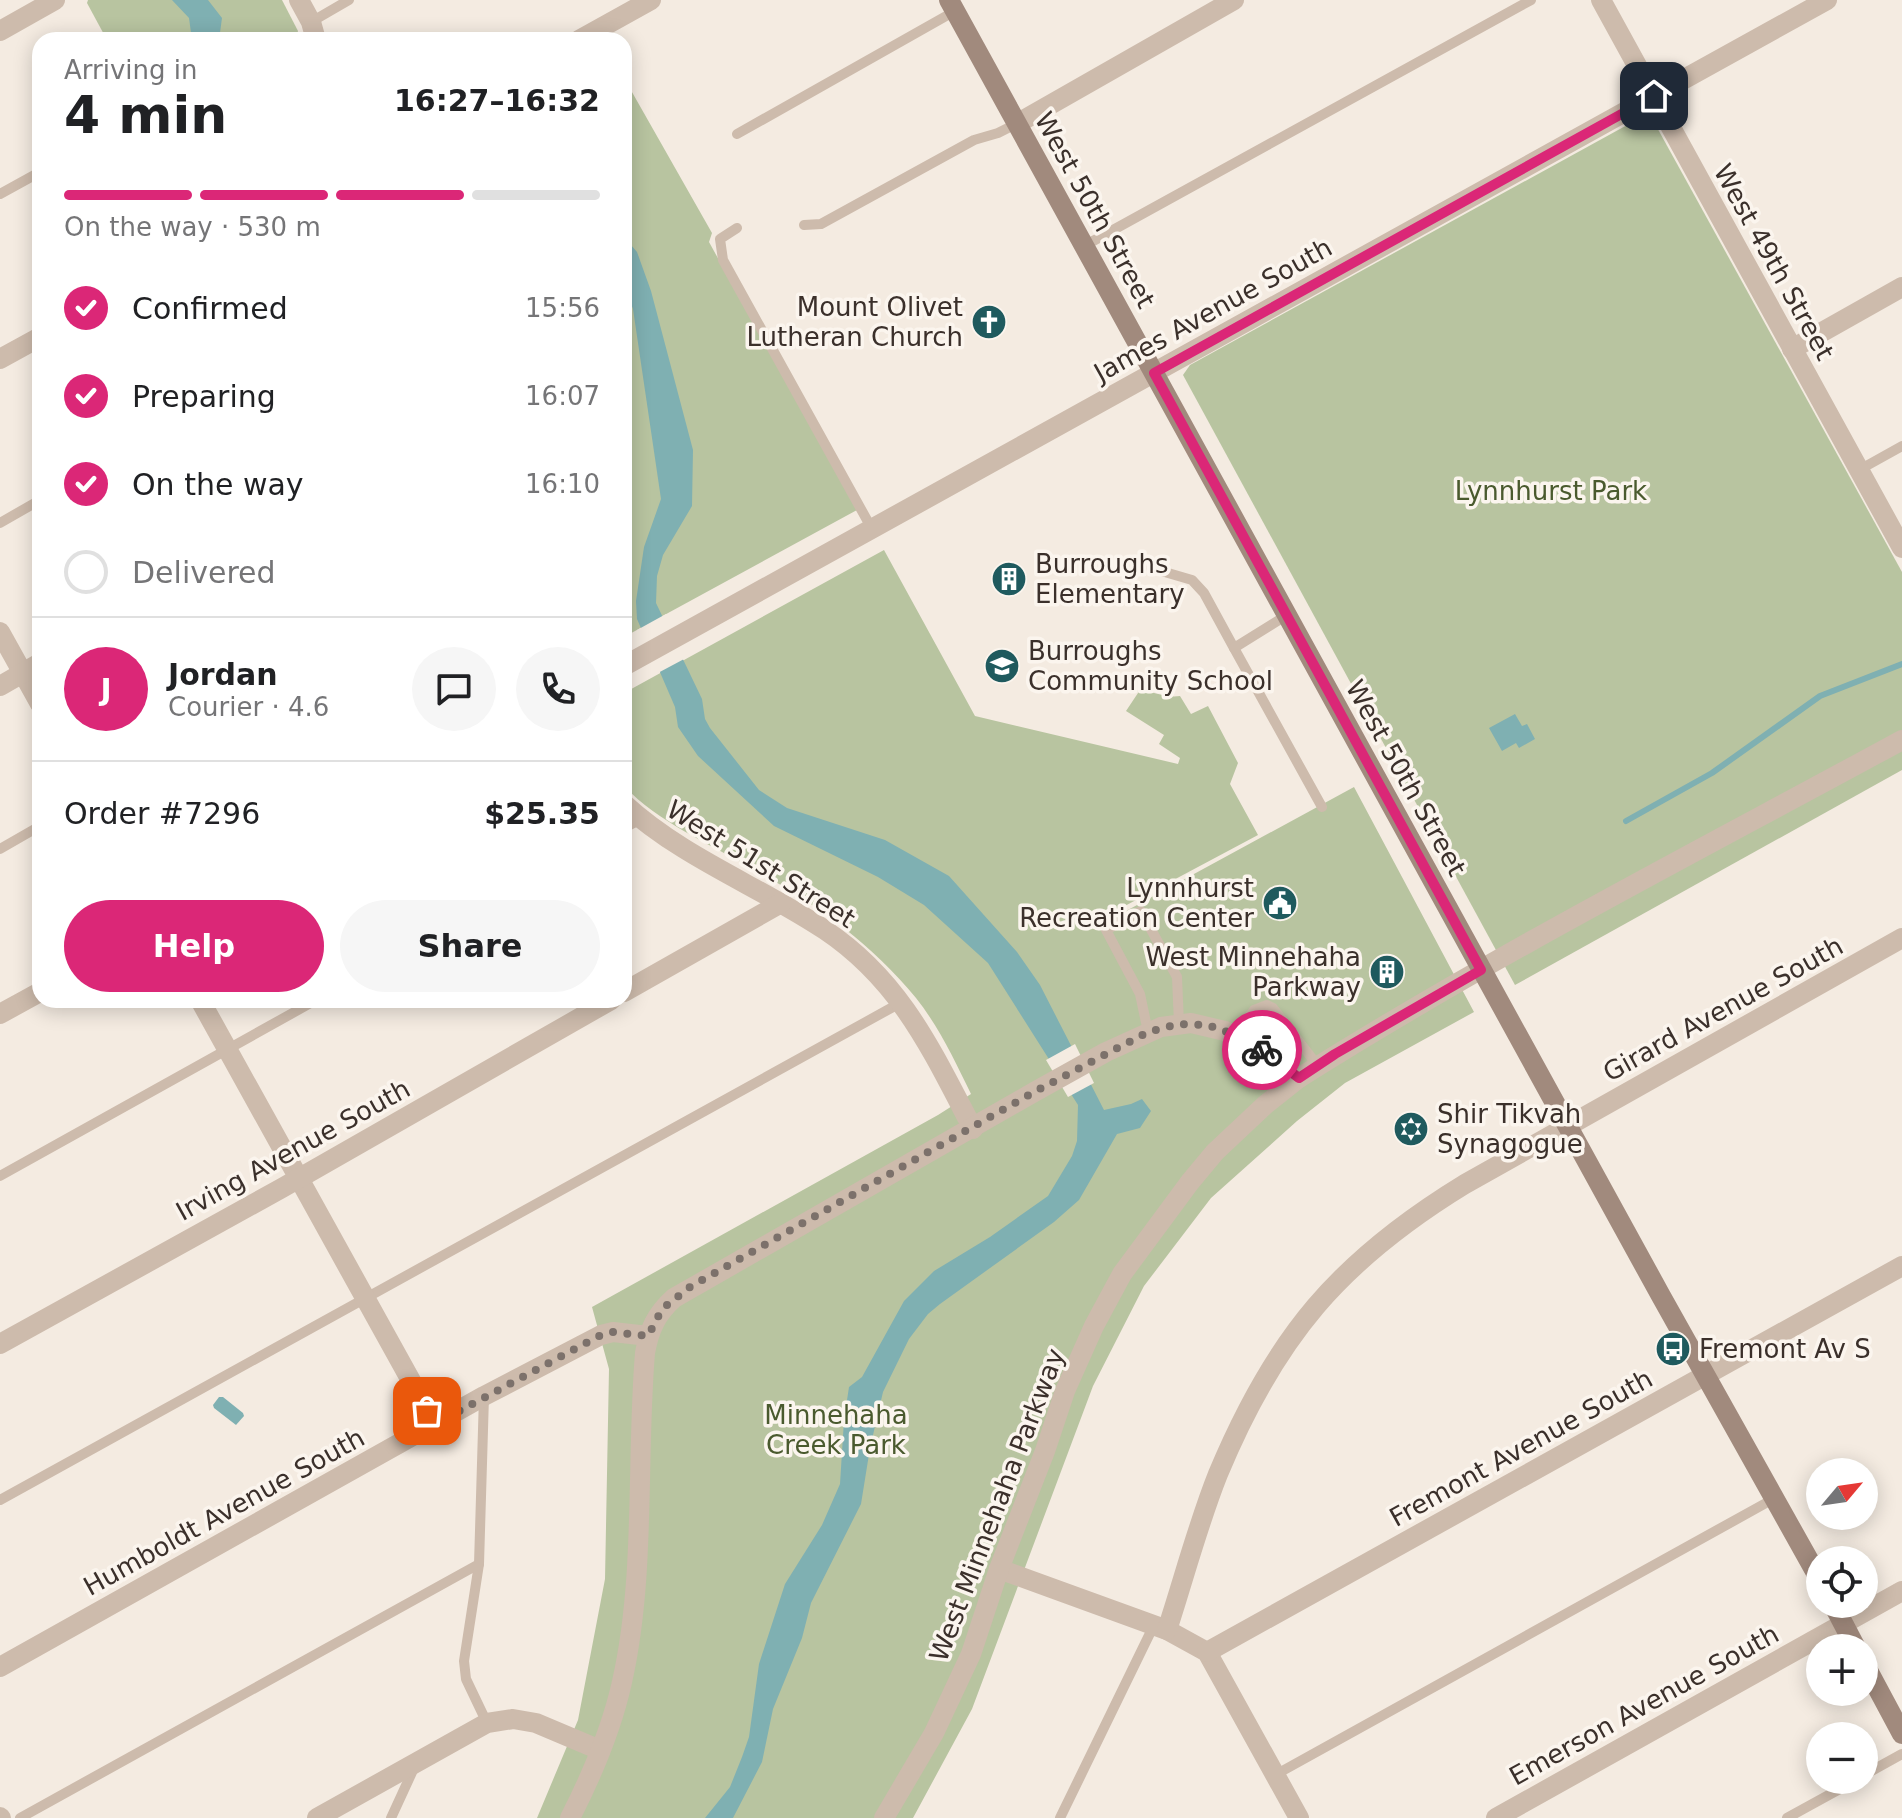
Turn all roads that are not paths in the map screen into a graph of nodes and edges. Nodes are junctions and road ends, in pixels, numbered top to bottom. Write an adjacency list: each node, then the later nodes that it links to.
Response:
1 (55, 0): 10 (street)
2 (299, 0): 11 (street)
3 (349, 0): 11 (lane)
4 (651, 0): 12 (street)
5 (1234, 0): 14 (street)
6 (1531, 0): 20 (lane)
7 (1601, 0): 13 (street, West 49th Street)
8 (1827, 0): 13 (street, James Avenue South)
9 (952, 6): 14 (main road, West 50th Street); 15 (lane)
10 (0, 31)
11 (314, 31)
12 (593, 32)
13 (1654, 96): 23 (street, West 49th Street); 25 (street, James Avenue South)
14 (1018, 123): 18 (lane); 20 (main road, West 50th Street)
15 (737, 134)
16 (32, 176): 17 (lane)
17 (0, 194)
18 (804, 225)
19 (737, 228): 30 (lane)
20 (1084, 246): 25 (main road, West 50th Street)
21 (1902, 287): 23 (street)
22 (32, 341): 24 (street)
23 (1792, 349): 27 (street, West 49th Street)
24 (0, 359)
25 (1154, 373): 30 (street, James Avenue South); 33 (main road, West 50th Street)
26 (1902, 446): 27 (lane)
27 (1859, 470): 31 (street, West 49th Street)
28 (32, 505): 29 (lane)
29 (0, 523)
30 (872, 529): 36 (street, James Avenue South)
31 (1902, 548)
32 (1151, 568): 35 (lane)
33 (1287, 615): 35 (lane); 46 (main road, West 50th Street)
34 (0, 632): 37 (street)
35 (1234, 648): 40 (lane)
36 (632, 662)
37 (31, 668): 38 (street)
38 (0, 686)
39 (1902, 740): 46 (street, West Minnehaha Parkway)
40 (1322, 807)
41 (632, 824): 44 (street, West 51st Street)
42 (32, 831): 43 (lane)
43 (0, 849)
44 (781, 903): 47 (street); 49 (street, West 51st Street)
45 (1902, 938): 60 (street, Girard Avenue South)
46 (1481, 970): 58 (street, West Minnehaha Parkway); 60 (main road, West 50th Street)
47 (632, 987)
48 (32, 996): 53 (street)
49 (902, 1002): 61 (street, West 51st Street); 65 (lane)
50 (204, 1008): 57 (street)
51 (301, 1008): 57 (lane)
52 (597, 1008): 63 (street, Irving Avenue South)
53 (0, 1014)
54 (1179, 1024): 55 (street); 55 (lane); 56 (street)
55 (1148, 1032): 61 (street)
56 (1236, 1035): 58 (lane); 59 (street)
57 (227, 1049): 62 (lane); 63 (street)
58 (1318, 1066): 59 (street, West Minnehaha Parkway)
59 (1299, 1078): 75 (street, West Minnehaha Parkway)
60 (1568, 1126): 68 (main road, West 50th Street); 79 (street, Girard Avenue South)
61 (973, 1129): 66 (street)
62 (0, 1176)
63 (298, 1178): 65 (street); 67 (street, Irving Avenue South)
64 (1902, 1266): 68 (street, Fremont Avenue South)
65 (366, 1297): 70 (street); 72 (lane)
66 (648, 1336): 69 (street, Humboldt Avenue South); 86 (street)
67 (0, 1344)
68 (1707, 1373): 71 (main road, West 50th Street); 81 (street, Fremont Avenue South)
69 (484, 1396): 70 (street, Humboldt Avenue South); 74 (lane)
70 (435, 1424): 82 (street, Humboldt Avenue South)
71 (1775, 1498): 73 (main road, West 50th Street); 90 (lane)
72 (0, 1500)
73 (1806, 1554)
74 (479, 1564): 84 (lane); 92 (lane)
75 (999, 1569): 79 (street); 96 (street, West Minnehaha Parkway)
76 (1902, 1591): 78 (street, Emerson Avenue South)
77 (1841, 1618): 78 (main road)
78 (1844, 1623): 80 (main road); 99 (street, Emerson Avenue South)
79 (1161, 1627): 81 (street); 97 (lane)
80 (1849, 1634)
81 (1207, 1652): 90 (street)
82 (0, 1667)
83 (1878, 1689): 85 (main road)
84 (487, 1723): 86 (street); 88 (street)
85 (1902, 1734)
86 (600, 1750): 95 (street)
87 (1902, 1754): 89 (lane)
88 (417, 1763): 93 (street); 94 (lane)
89 (1878, 1767)
90 (1275, 1775): 98 (street)
91 (1831, 1794): 100 (lane)
92 (20, 1818)
93 (317, 1818)
94 (391, 1818)
95 (570, 1818)
96 (884, 1818)
97 (1060, 1818)
98 (1299, 1818)
99 (1496, 1818)
100 (1787, 1818)

